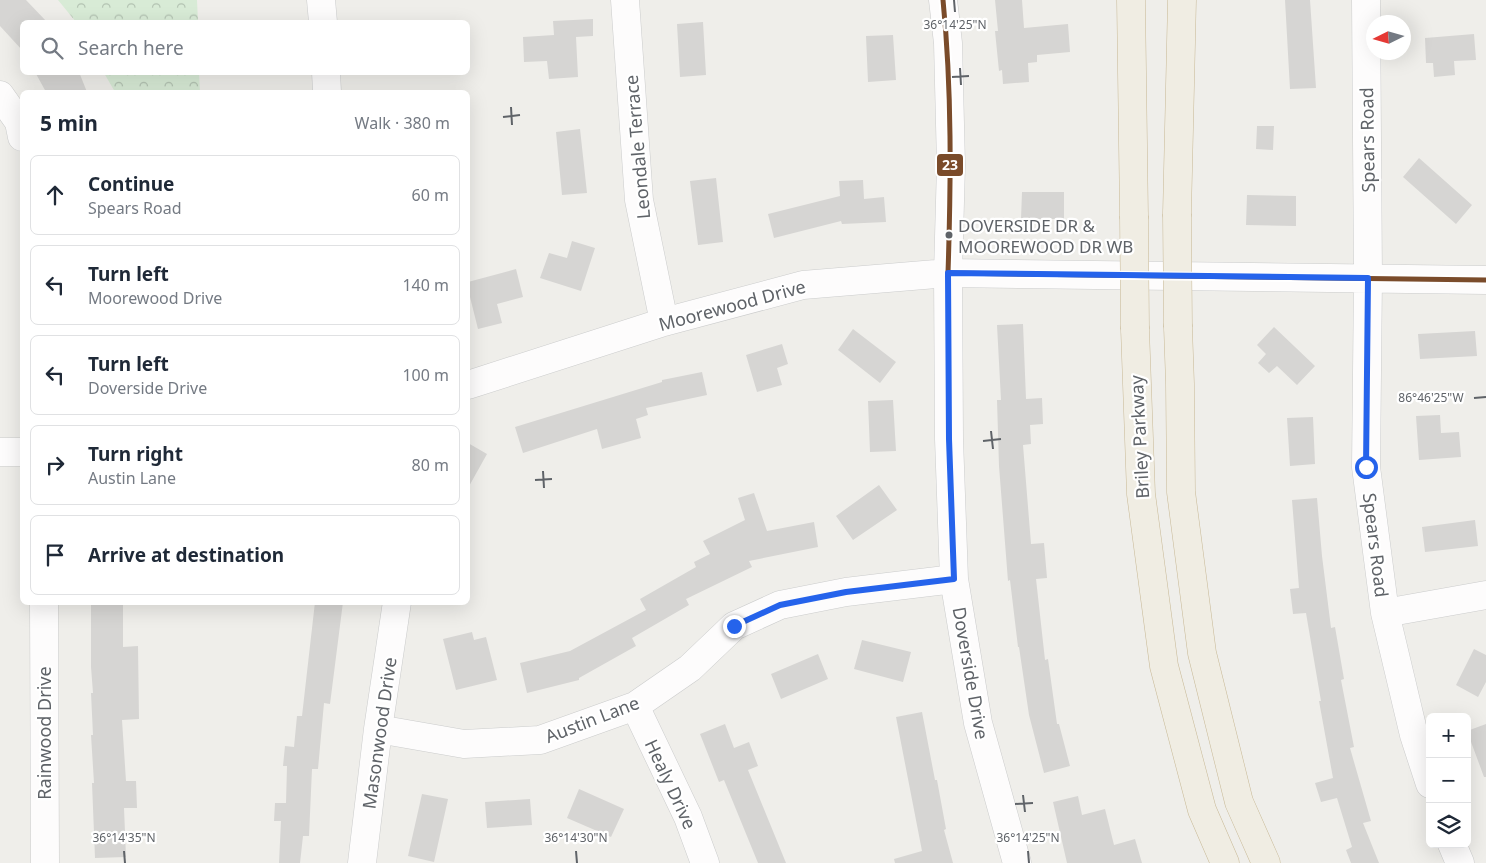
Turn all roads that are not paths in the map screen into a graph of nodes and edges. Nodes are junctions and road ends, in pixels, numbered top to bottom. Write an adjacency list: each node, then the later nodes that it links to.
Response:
1 (321, 0): 7 (street)
2 (625, 0): 15 (street, Leondale Terrace)
3 (943, 0): 12 (street, Doverside Drive)
4 (1131, 0): 32 (highway, Briley Parkway, bridge)
5 (1182, 0): 33 (highway, bridge)
6 (1366, 0): 13 (street, Spears Road)
7 (322, 20)
8 (326, 75): 9 (street)
9 (327, 90)
10 (0, 95): 11 (street)
11 (20, 130)
12 (948, 273): 13 (street, Moorewood Drive); 15 (street, Moorewood Drive); 19 (street, Doverside Drive)
13 (1368, 278): 14 (street, Moorewood Drive); 23 (street, Spears Road)
14 (1486, 280)
15 (664, 322): 16 (street, Moorewood Drive)
16 (470, 384)
17 (0, 452): 18 (street)
18 (20, 452)
19 (954, 579): 24 (street, Austin Lane); 31 (street, Doverside Drive)
20 (1486, 595): 23 (street)
21 (44, 605): 28 (street, Rainwood Drive)
22 (397, 605): 25 (street, Masonwood Drive)
23 (1385, 612): 26 (street, Spears Road)
24 (635, 706): 25 (street, Austin Lane); 30 (street, Healy Drive)
25 (378, 729): 29 (street, Masonwood Drive)
26 (1426, 772)
27 (1454, 848): 34 (street)
28 (45, 863)
29 (362, 863)
30 (705, 863)
31 (1017, 863)
32 (1226, 863)
33 (1266, 863)
34 (1460, 863)

